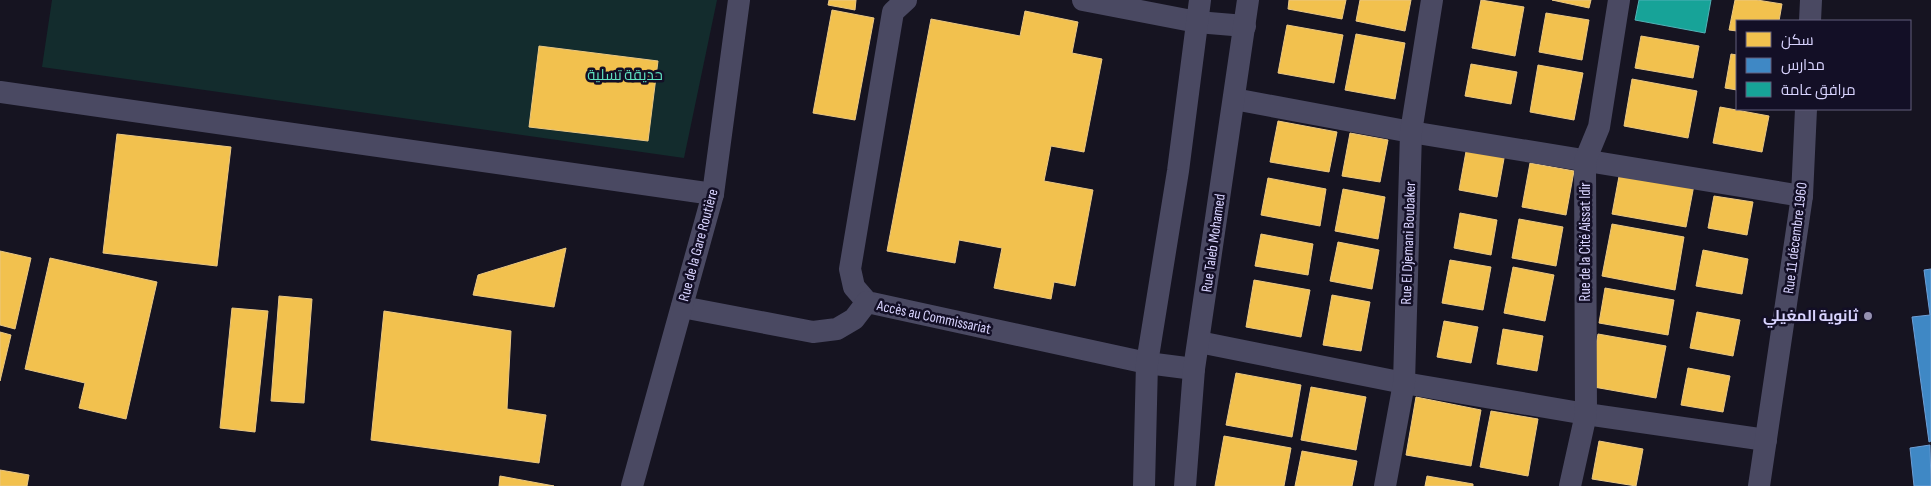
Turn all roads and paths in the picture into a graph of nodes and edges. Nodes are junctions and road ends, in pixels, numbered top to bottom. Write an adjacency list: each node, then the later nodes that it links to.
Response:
1 (739, 0): 16 (street, Rue de la Gare Routière)
2 (906, 0): 18 (street, Accès au Commissariat)
3 (1083, 0): 8 (street)
4 (1248, 0): 10 (street, Rue Taleb Mohamed)
5 (1432, 0): 14 (street, Rue El Djemani Boubaker)
6 (1619, 0): 15 (street, Rue de la Cité Aissat Idir)
7 (1811, 0): 9 (street)
8 (1199, 11): 10 (street); 21 (street)
9 (1810, 20)
10 (1245, 26): 12 (street, Rue Taleb Mohamed)
11 (0, 92): 16 (street)
12 (1234, 98): 14 (street); 20 (street, Rue Taleb Mohamed)
13 (1806, 110): 17 (street, Rue 11 décembre 1960)
14 (1411, 132): 15 (street); 23 (street, Rue El Djemani Boubaker)
15 (1585, 161): 17 (street); 24 (street, Rue de la Cité Aissat Idir)
16 (713, 194): 19 (street, Rue de la Gare Routière)
17 (1802, 196): 25 (street, Rue 11 décembre 1960)
18 (867, 302): 19 (street); 21 (street, Accès au Commissariat)
19 (682, 307): 26 (street, Rue de la Gare Routière)
20 (1199, 342): 22 (street, Rue Taleb Mohamed); 23 (street)
21 (1147, 363): 22 (street, Accès au Commissariat); 27 (street)
22 (1194, 369): 28 (street, Rue Taleb Mohamed)
23 (1404, 383): 24 (street); 29 (street, Rue El Djemani Boubaker)
24 (1586, 414): 25 (street); 30 (street, Rue de la Cité Aissat Idir)
25 (1766, 440): 31 (street, Rue 11 décembre 1960)
26 (632, 486)
27 (1144, 486)
28 (1185, 486)
29 (1385, 486)
30 (1570, 486)
31 (1759, 486)

